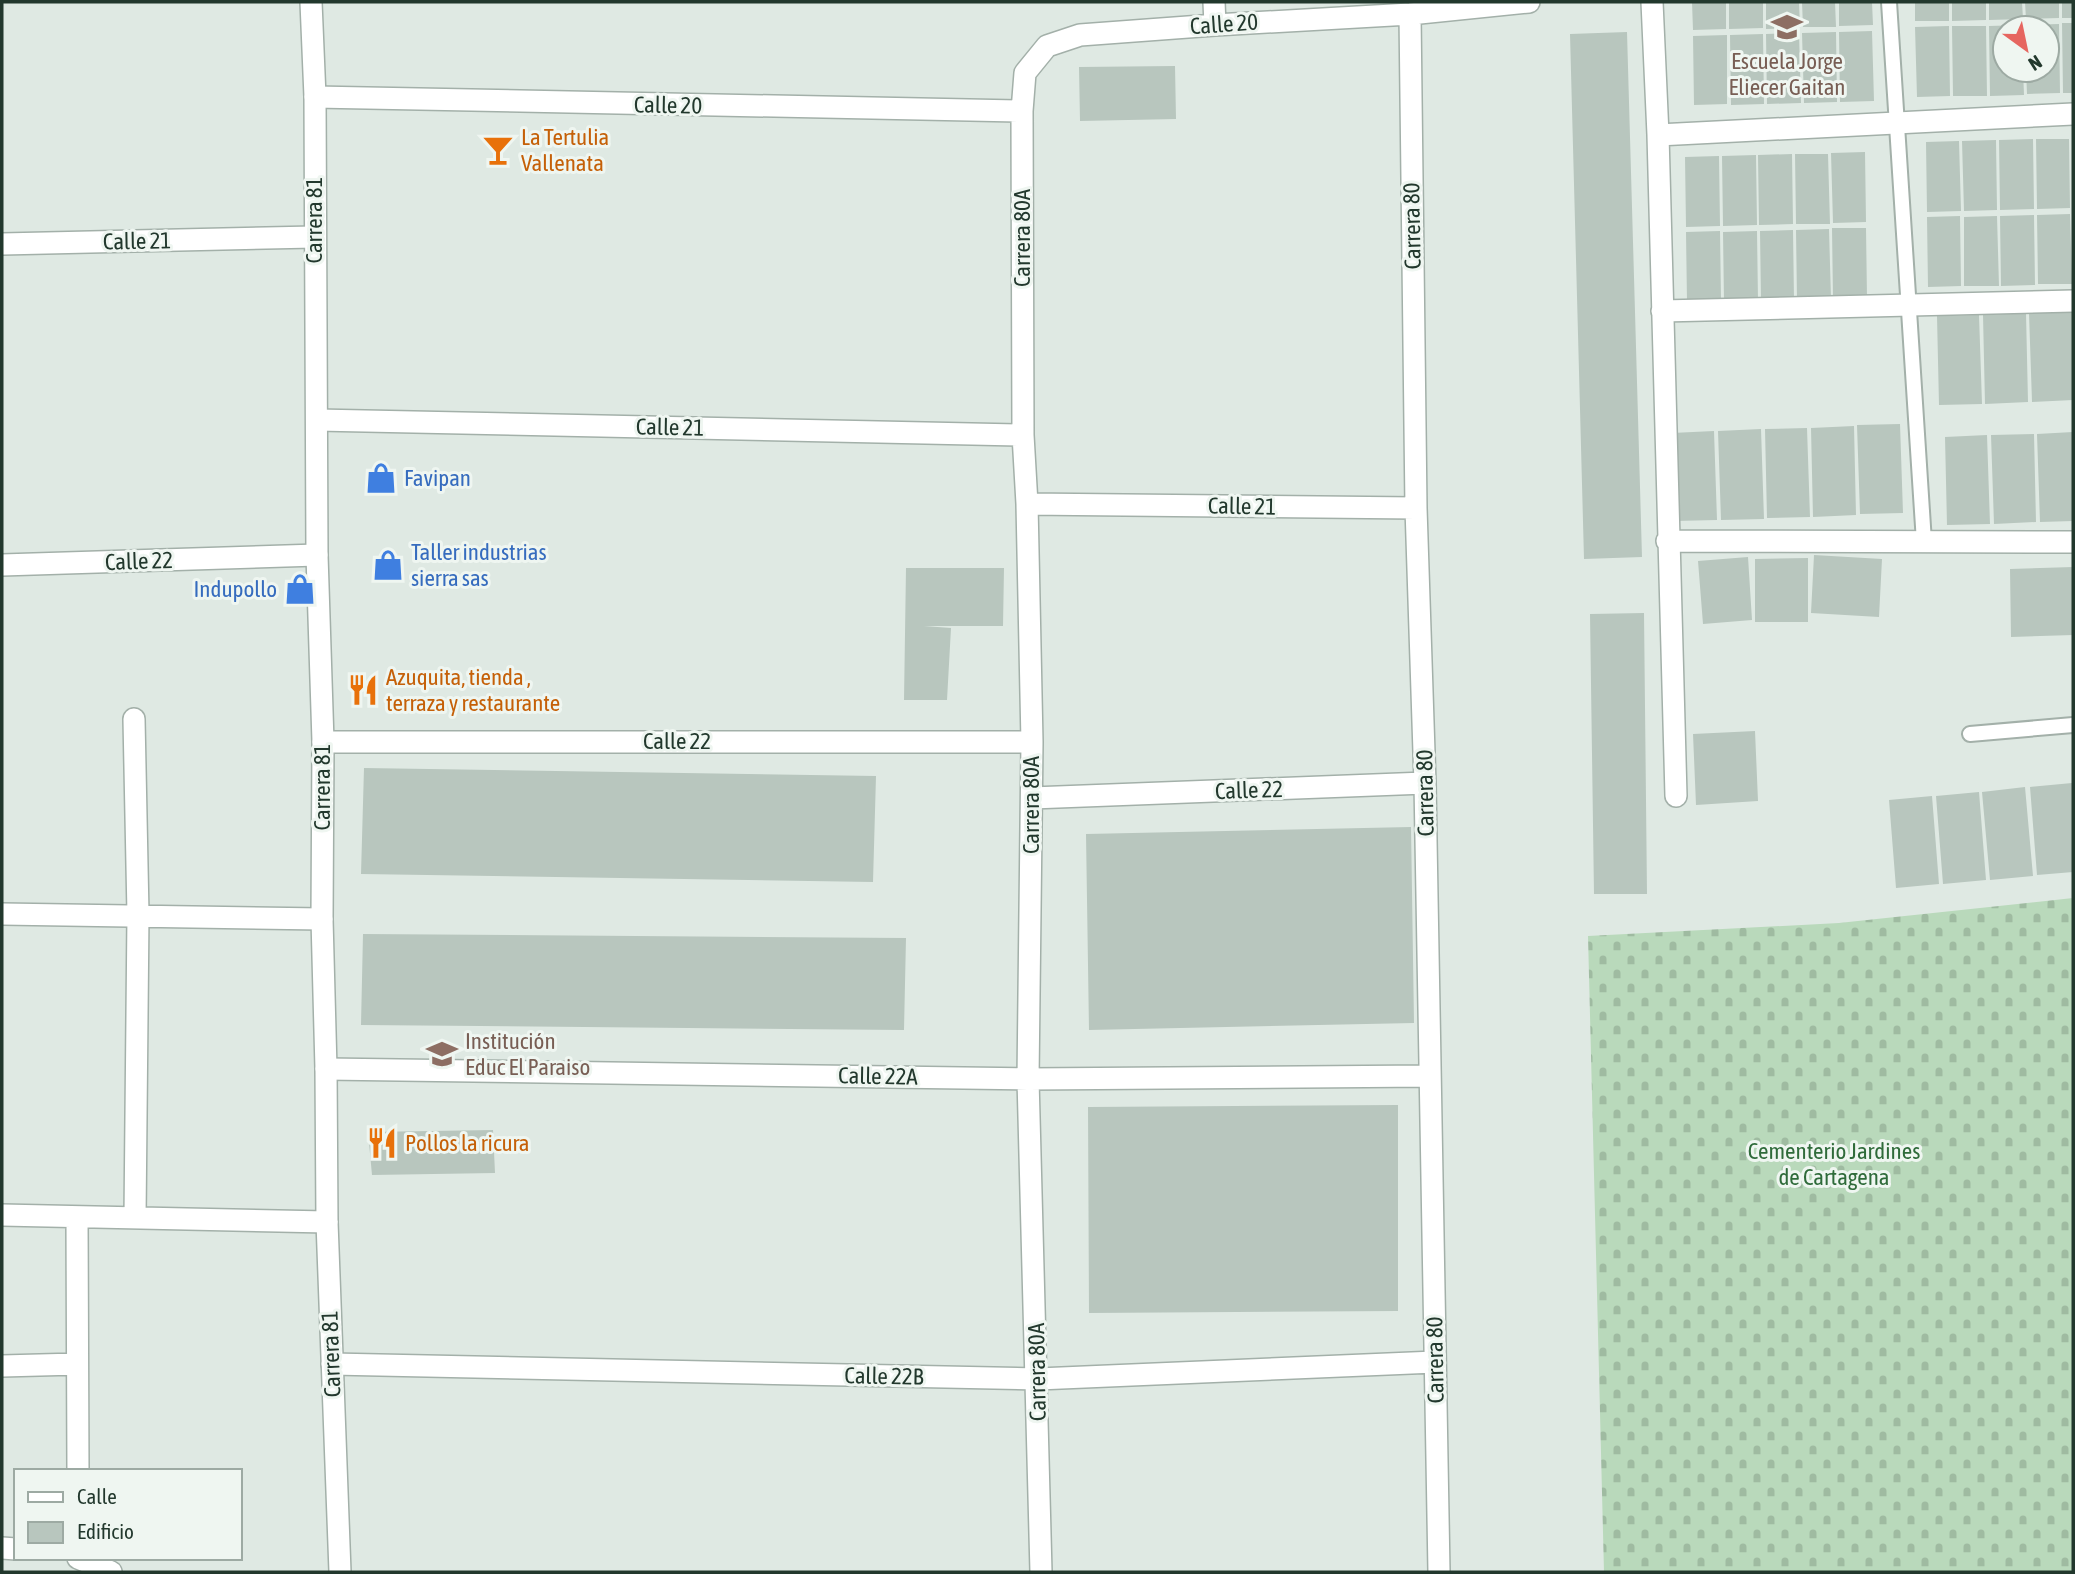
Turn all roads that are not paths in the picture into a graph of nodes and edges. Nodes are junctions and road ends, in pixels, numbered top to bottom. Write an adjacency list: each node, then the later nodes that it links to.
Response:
1 (311, 2): 9 (street, Carrera 81)
2 (1214, 2): 7 (street)
3 (1529, 2): 6 (street, Calle 20)
4 (1652, 2): 13 (street)
5 (1889, 2): 12 (lane)
6 (1409, 14): 7 (street, Calle 20); 22 (street, Carrera 80)
7 (1215, 24): 8 (street, Calle 20)
8 (1047, 46): 10 (street, Carrera 80A)
9 (315, 97): 10 (street, Calle 20); 14 (street, Carrera 81)
10 (1022, 111): 20 (street, Carrera 80A)
11 (2073, 114): 12 (street)
12 (1897, 124): 13 (street); 17 (lane)
13 (1658, 135): 18 (street)
14 (314, 237): 15 (street, Calle 21); 19 (street, Carrera 81)
15 (2, 244)
16 (2073, 301): 17 (street)
17 (1908, 305): 18 (street); 24 (lane)
18 (1662, 312): 23 (street)
19 (317, 420): 20 (street, Calle 21); 26 (street, Carrera 81)
20 (1023, 435): 21 (street, Carrera 80A)
21 (1027, 504): 22 (street, Calle 21); 32 (street, Carrera 80A)
22 (1416, 508): 33 (street, Carrera 80)
23 (1667, 541): 24 (street); 34 (street)
24 (1924, 542): 25 (street)
25 (2073, 542)
26 (317, 555): 27 (street, Calle 22); 31 (street, Carrera 81)
27 (2, 565)
28 (134, 719): 37 (street)
29 (2073, 725): 30 (lane)
30 (1970, 734)
31 (323, 742): 32 (street, Calle 22); 38 (street, Carrera 81)
32 (1032, 742): 35 (street, Carrera 80A)
33 (1425, 783): 35 (street, Calle 22); 40 (street, Carrera 80)
34 (1675, 796)
35 (1032, 798): 41 (street, Carrera 80A)
36 (2, 914): 37 (street)
37 (138, 914): 38 (street); 44 (street)
38 (322, 919): 39 (street, Carrera 81)
39 (326, 1069): 41 (street, Calle 22A); 45 (street, Carrera 81)
40 (1429, 1076): 41 (street, Calle 22A); 46 (street, Carrera 80)
41 (1028, 1079): 50 (street, Carrera 80A)
42 (2, 1215): 43 (street)
43 (77, 1217): 44 (street); 47 (street)
44 (135, 1218): 45 (street)
45 (327, 1222): 48 (street, Carrera 81)
46 (1435, 1362): 50 (street, Calle 22B); 56 (street, Carrera 80)
47 (76, 1364): 49 (street); 51 (street)
48 (332, 1364): 50 (street, Calle 22B); 54 (street, Carrera 81)
49 (2, 1366)
50 (1038, 1379): 55 (street, Carrera 80A)
51 (78, 1469)
52 (84, 1560): 53 (street)
53 (111, 1572)
54 (340, 1572)
55 (1041, 1572)
56 (1439, 1572)

